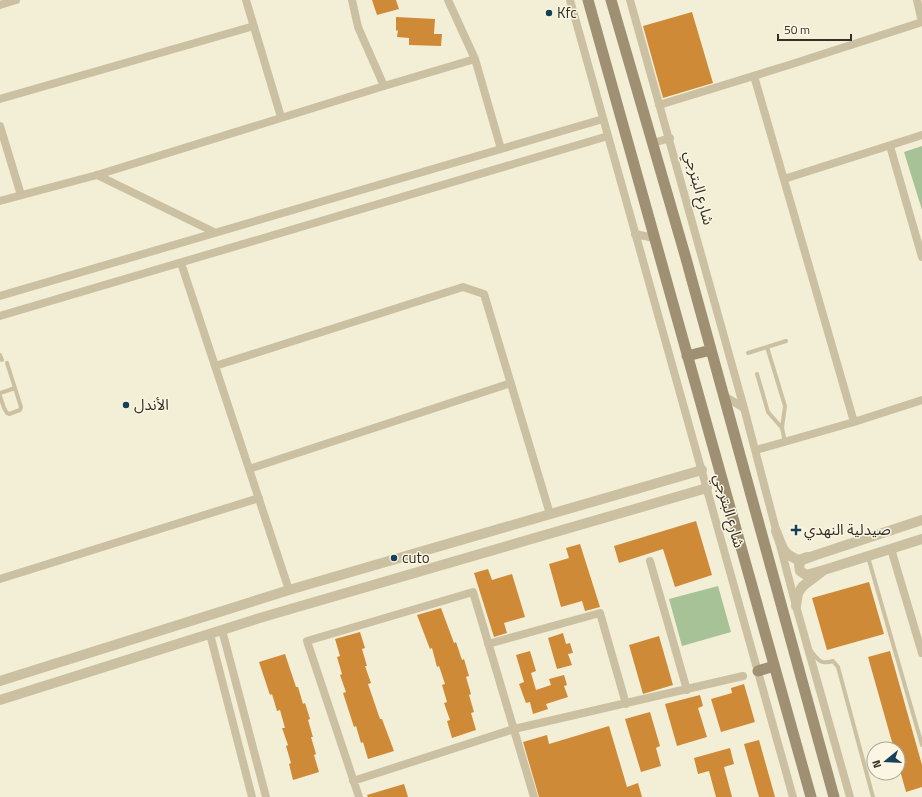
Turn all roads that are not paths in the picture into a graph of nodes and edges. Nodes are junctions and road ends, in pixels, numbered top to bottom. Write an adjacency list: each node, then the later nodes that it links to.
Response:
1 (16, 0): 10 (street)
2 (246, 0): 12 (street)
3 (352, 0): 15 (street)
4 (448, 0): 13 (street)
5 (570, 0): 19 (street, شارع البترجي)
6 (588, 0): 33 (main road, شارع البترجي)
7 (612, 0): 24 (main road, شارع البترجي)
8 (630, 0): 17 (street, شارع البترجي)
9 (917, 0): 11 (street)
10 (0, 5)
11 (922, 22): 14 (street)
12 (254, 26): 16 (street); 18 (street)
13 (475, 60): 15 (street); 26 (street)
14 (754, 76): 17 (street); 28 (street)
15 (384, 86): 18 (street)
16 (0, 99)
17 (659, 105): 23 (street, شارع البترجي)
18 (281, 117): 27 (street)
19 (603, 119): 22 (street, شارع البترجي); 26 (street)
20 (0, 126): 29 (street)
21 (922, 135): 25 (street)
22 (608, 136): 32 (street, شارع البترجي); 35 (street)
23 (670, 138): 24 (street, شارع البترجي); 54 (street, شارع البترجي)
24 (653, 143): 40 (main road, شارع البترجي)
25 (890, 146): 28 (street); 34 (street)
26 (501, 149): 31 (street)
27 (97, 175): 29 (street); 31 (street)
28 (784, 179): 55 (street)
29 (20, 195): 30 (street)
30 (0, 201)
31 (214, 232): 36 (street)
32 (636, 234): 33 (street); 60 (street, شارع البترجي)
33 (654, 238): 43 (main road, شارع البترجي)
34 (922, 257)
35 (181, 263): 37 (street); 46 (street)
36 (0, 296)
37 (0, 316)
38 (786, 341): 39 (lane)
39 (767, 347): 41 (lane); 56 (lane)
40 (711, 350): 43 (main road); 52 (main road, شارع البترجي)
41 (748, 353)
42 (0, 355): 44 (lane)
43 (687, 356): 81 (main road, شارع البترجي)
44 (2, 360)
45 (7, 363): 49 (lane)
46 (215, 366): 48 (street); 59 (street)
47 (757, 374): 56 (lane)
48 (511, 383): 59 (street); 63 (street)
49 (15, 388): 50 (lane); 51 (lane)
50 (0, 393)
51 (0, 396)
52 (724, 396): 54 (street); 90 (main road, شارع البترجي)
53 (922, 400): 55 (street)
54 (744, 408): 58 (street, شارع البترجي)
55 (854, 422): 57 (street)
56 (782, 428): 57 (lane)
57 (785, 442): 58 (street)
58 (756, 450): 65 (street, شارع البترجي)
59 (249, 468): 62 (street)
60 (702, 470): 61 (street, شارع البترجي); 63 (street)
61 (707, 488): 76 (street); 82 (street, شارع البترجي)
62 (259, 498): 72 (street); 73 (street)
63 (550, 514): 73 (street)
64 (922, 520): 68 (street)
65 (776, 531): 68 (street); 74 (street, شارع البترجي)
66 (922, 539): 67 (street)
67 (892, 549): 69 (street); 80 (street)
68 (816, 555): 71 (street)
69 (868, 556): 71 (street); 91 (lane)
70 (650, 561): 85 (street)
71 (824, 570): 74 (street)
72 (0, 579)
73 (289, 590): 75 (street)
74 (796, 606): 79 (street, شارع البترجي)
75 (205, 617): 77 (street); 84 (street)
76 (222, 630): 77 (street); 94 (street)
77 (210, 634): 86 (street); 93 (street)
78 (488, 644): 87 (street); 89 (street); 92 (street)
79 (807, 645): 88 (street, شارع البترجي); 101 (lane)
80 (922, 653)
81 (774, 666): 82 (main road); 98 (main road, شارع البترجي)
82 (758, 671): 97 (street, شارع البترجي)
83 (743, 676): 85 (street)
84 (0, 681)
85 (687, 690): 87 (street)
86 (0, 700)
87 (626, 704): 89 (street)
88 (830, 727): 90 (street); 100 (street, شارع البترجي)
89 (514, 729): 92 (street); 96 (street)
90 (815, 730): 99 (main road, شارع البترجي)
91 (922, 745)
92 (353, 781): 95 (street)
93 (252, 797)
94 (266, 797)
95 (359, 797)
96 (534, 797)
97 (793, 797)
98 (811, 797)
99 (834, 797)
100 (850, 797)
101 (874, 797)

